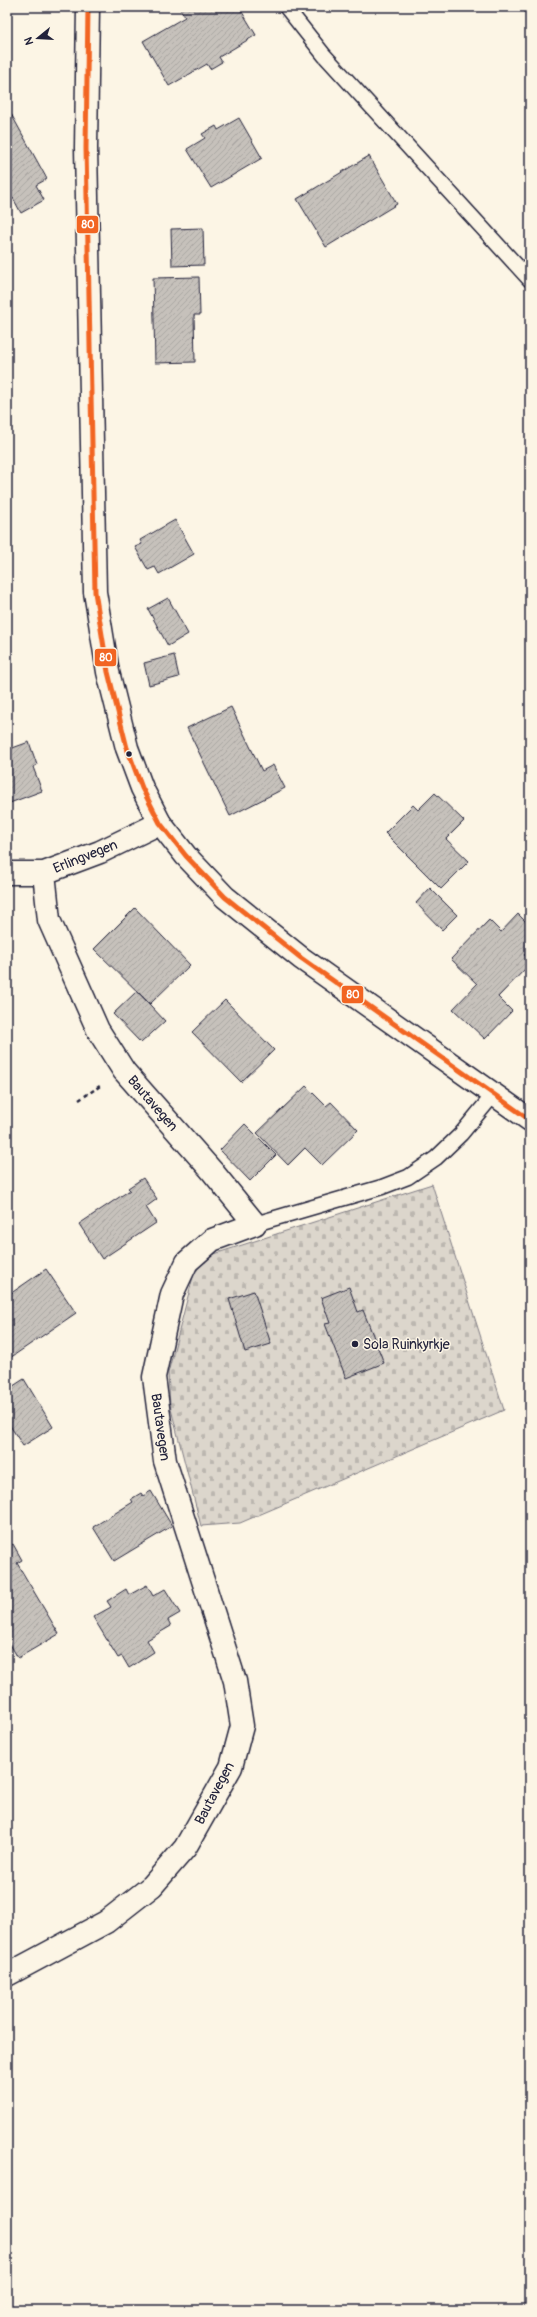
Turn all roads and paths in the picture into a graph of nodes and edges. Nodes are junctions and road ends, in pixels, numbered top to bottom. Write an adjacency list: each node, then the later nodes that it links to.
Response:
1 (88, 7): 4 (street)
2 (286, 7): 3 (lane)
3 (530, 280)
4 (160, 823): 6 (street, Erlingvegen); 7 (street)
5 (7, 873): 6 (street, Erlingvegen)
6 (44, 873): 9 (street, Bautavegen)
7 (494, 1094): 8 (street); 9 (lane)
8 (530, 1120)
9 (255, 1224): 10 (street, Bautavegen)
10 (7, 1975)

